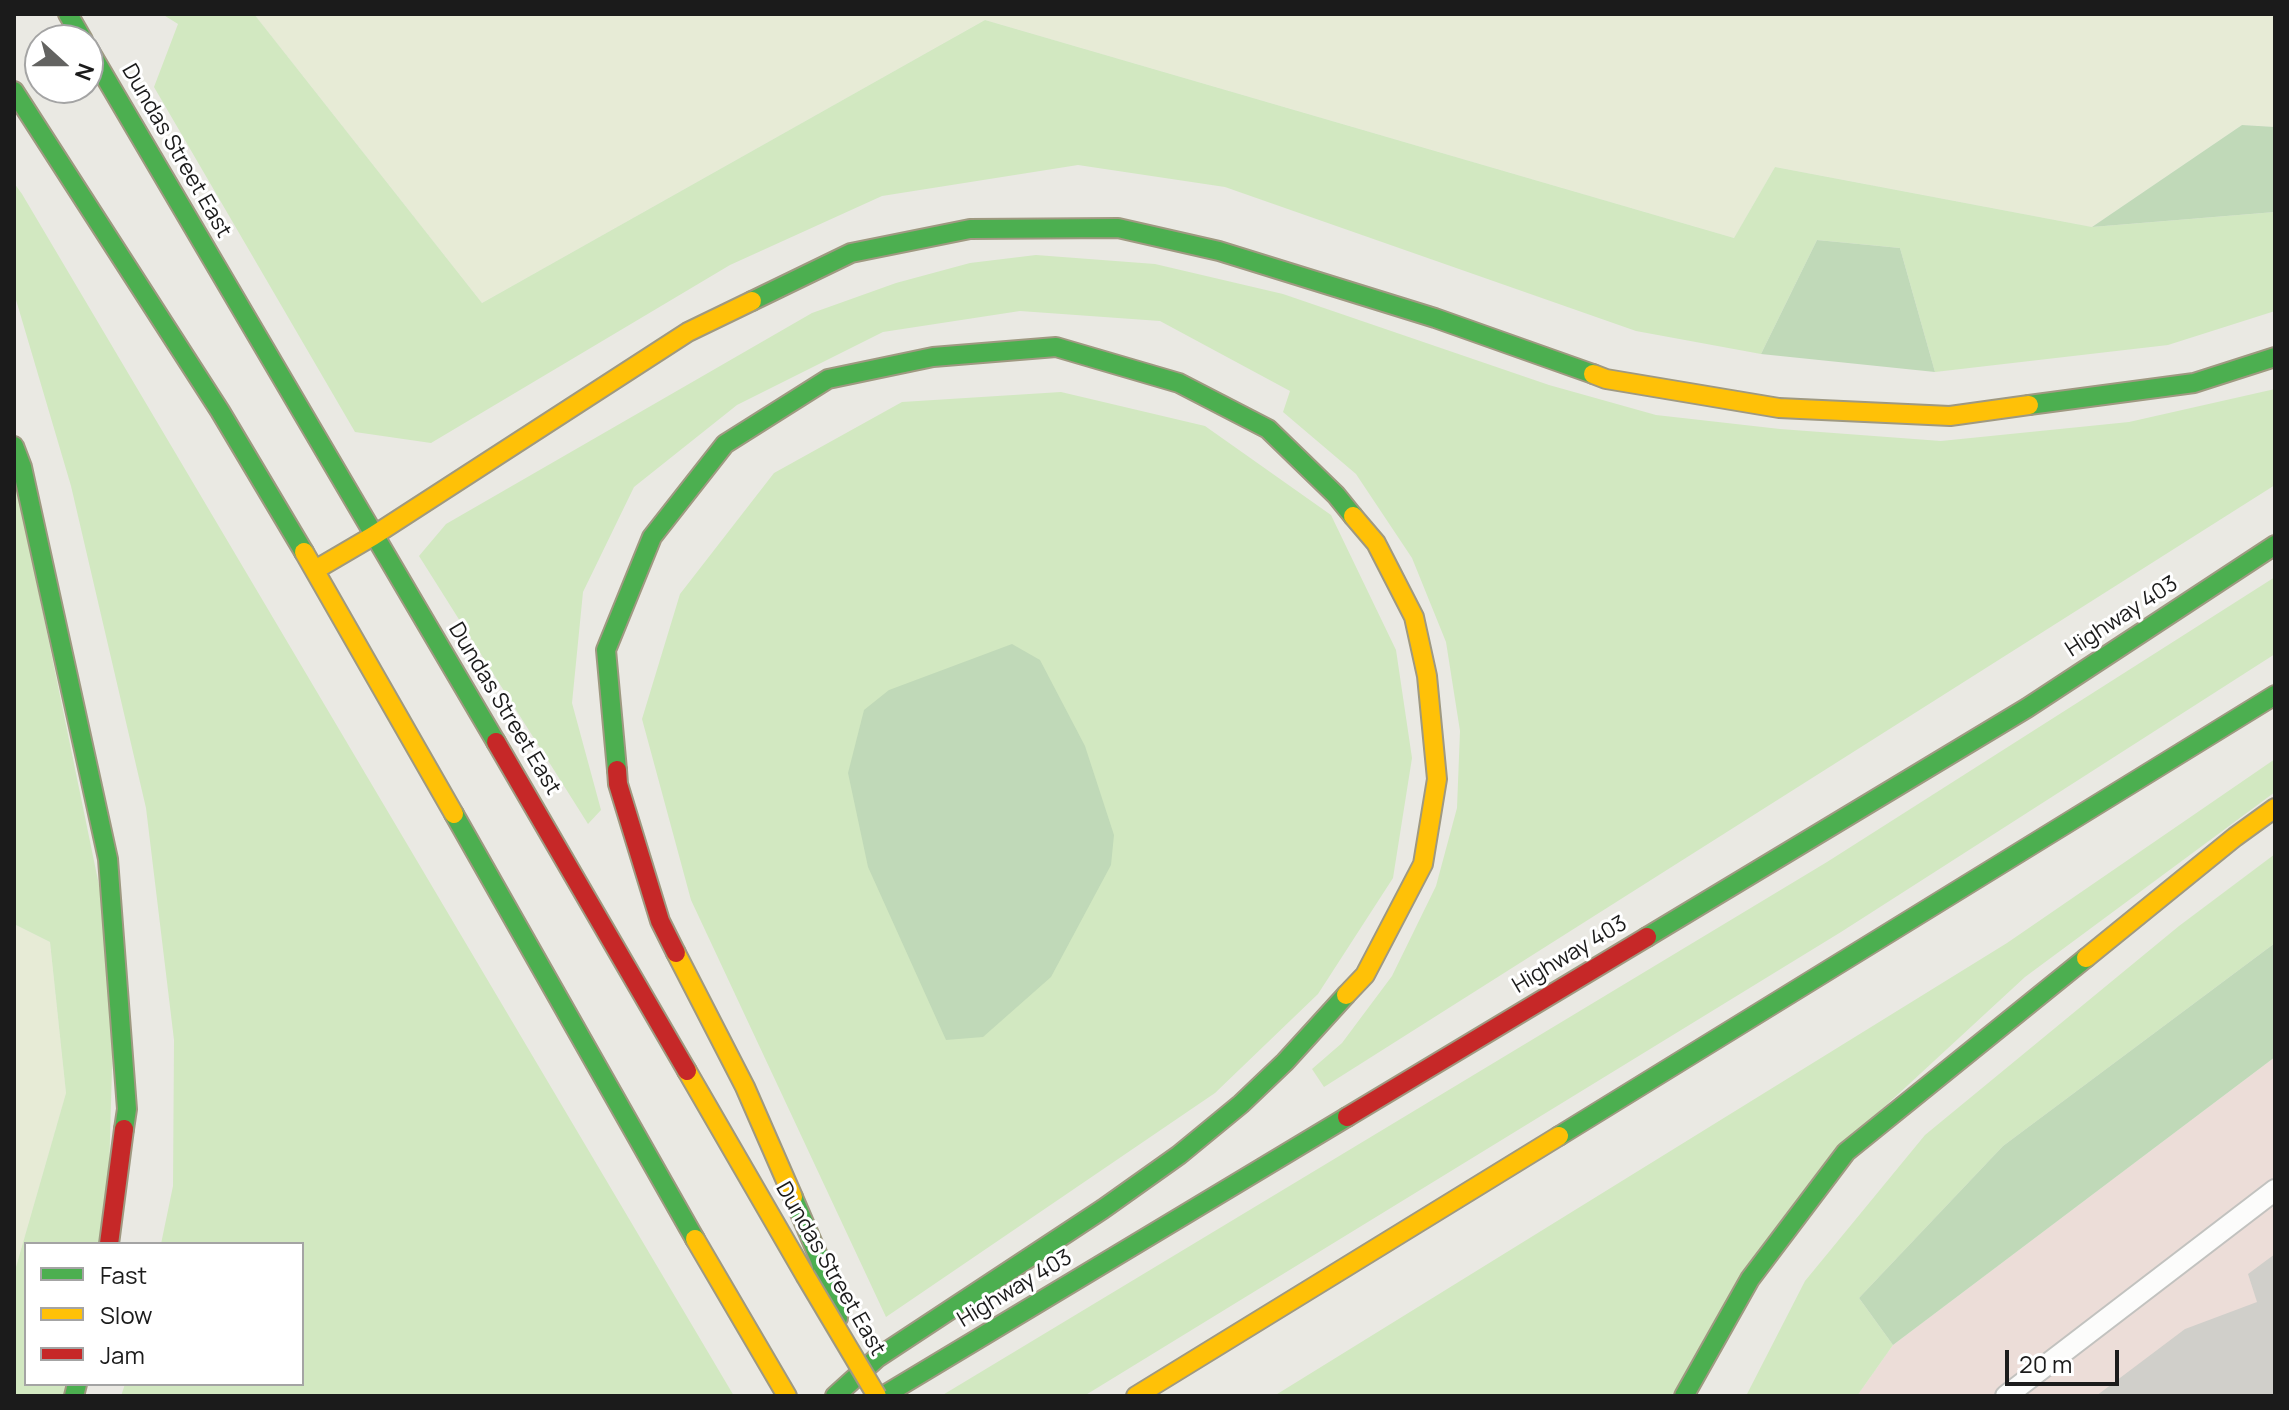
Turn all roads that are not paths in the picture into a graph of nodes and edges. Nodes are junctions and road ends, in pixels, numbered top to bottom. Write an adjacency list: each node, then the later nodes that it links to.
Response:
1 (104, 75): 5 (main road, Dundas Street East)
2 (14, 91): 7 (main road)
3 (2275, 357): 5 (main road)
4 (14, 446): 11 (main road)
5 (373, 536): 7 (main road); 12 (main road, Dundas Street East, bridge)
6 (2275, 545): 16 (main road, Highway 403)
7 (315, 570): 13 (main road)
8 (2275, 695): 17 (main road)
9 (2275, 808): 18 (main road)
10 (2275, 1190): 19 (lane)
11 (109, 1242)
12 (846, 1343): 14 (main road, bridge); 15 (main road, Dundas Street East, bridge)
13 (787, 1396)
14 (835, 1396)
15 (877, 1396)
16 (883, 1396)
17 (1136, 1396)
18 (1684, 1396)
19 (2006, 1396)

